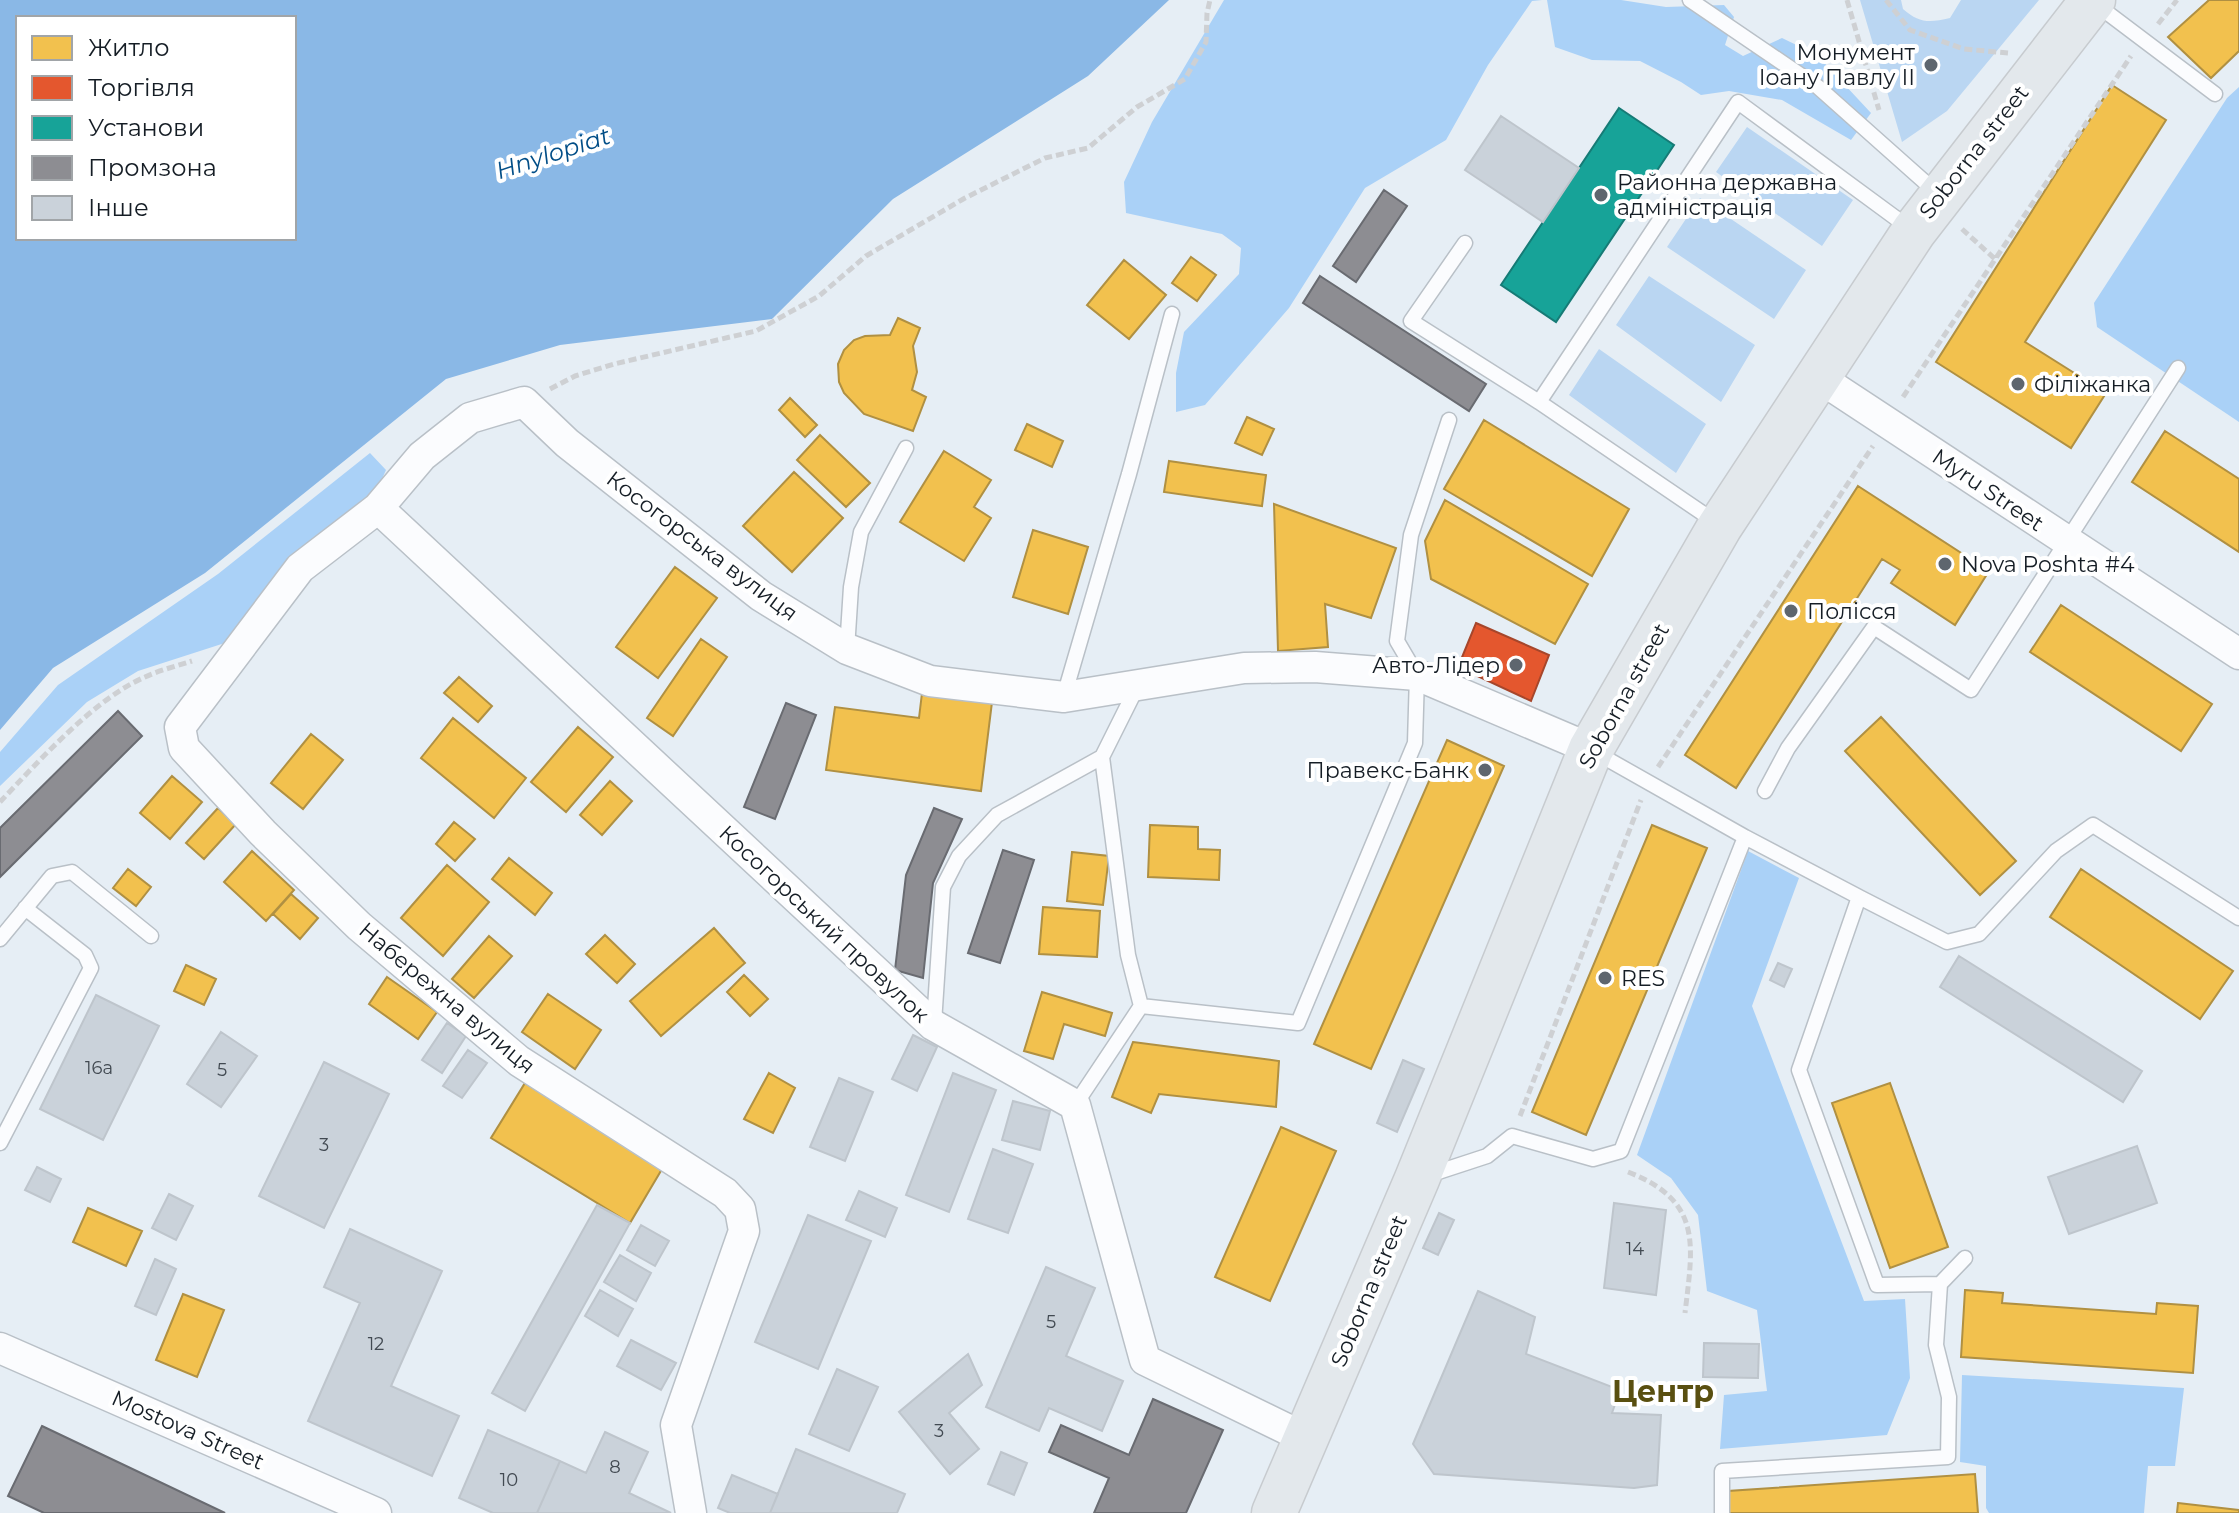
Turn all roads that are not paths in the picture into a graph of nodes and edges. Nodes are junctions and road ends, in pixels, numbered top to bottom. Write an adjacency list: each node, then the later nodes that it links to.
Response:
1 (1690, 0): 4 (lane)
2 (2093, 0): 3 (lane); 4 (main road, Soborna street)
3 (2215, 94)
4 (1948, 209): 5 (main road, Soborna street)
5 (1914, 231): 9 (main road, Soborna street); 10 (lane)
6 (1465, 243): 10 (lane)
7 (1172, 314): 20 (lane)
8 (2178, 368): 15 (lane)
9 (1818, 377): 14 (main road, Soborna street); 15 (street, Myru Street)
10 (1539, 402): 14 (lane)
11 (1449, 420): 18 (lane)
12 (906, 448): 16 (lane)
13 (378, 508): 16 (street, Косогорська вулиця); 31 (street, Косогорський провулок); 40 (street, Набережна вулиця)
14 (1720, 526): 21 (main road, Soborna street)
15 (2066, 542): 17 (street, Myru Street); 23 (lane)
16 (847, 649): 20 (street, Косогорська вулиця)
17 (2239, 654)
18 (1417, 675): 19 (street, Косогорська вулиця); 21 (street, Косогорська вулиця); 30 (lane)
19 (1137, 687): 20 (street, Косогорська вулиця); 22 (lane)
20 (1064, 697)
21 (1591, 749): 24 (lane); 34 (main road, Soborna street)
22 (1102, 757): 30 (lane); 31 (lane)
23 (1765, 791)
24 (1745, 837): 25 (lane); 34 (lane)
25 (1859, 897): 27 (lane); 36 (lane)
26 (25, 908): 28 (lane); 29 (lane); 33 (lane)
27 (2239, 918)
28 (151, 936)
29 (0, 939)
30 (1141, 1006): 32 (lane)
31 (933, 1025): 32 (street, Косогорський провулок)
32 (1075, 1105): 38 (street)
33 (0, 1143)
34 (1417, 1179): 38 (main road, Soborna street)
35 (1965, 1258): 36 (lane)
36 (1940, 1284): 42 (lane)
37 (0, 1348): 39 (street, Mostova Street)
38 (1305, 1438): 41 (main road, Soborna street)
39 (376, 1513)
40 (691, 1513)
41 (1274, 1513)
42 (1722, 1513)

